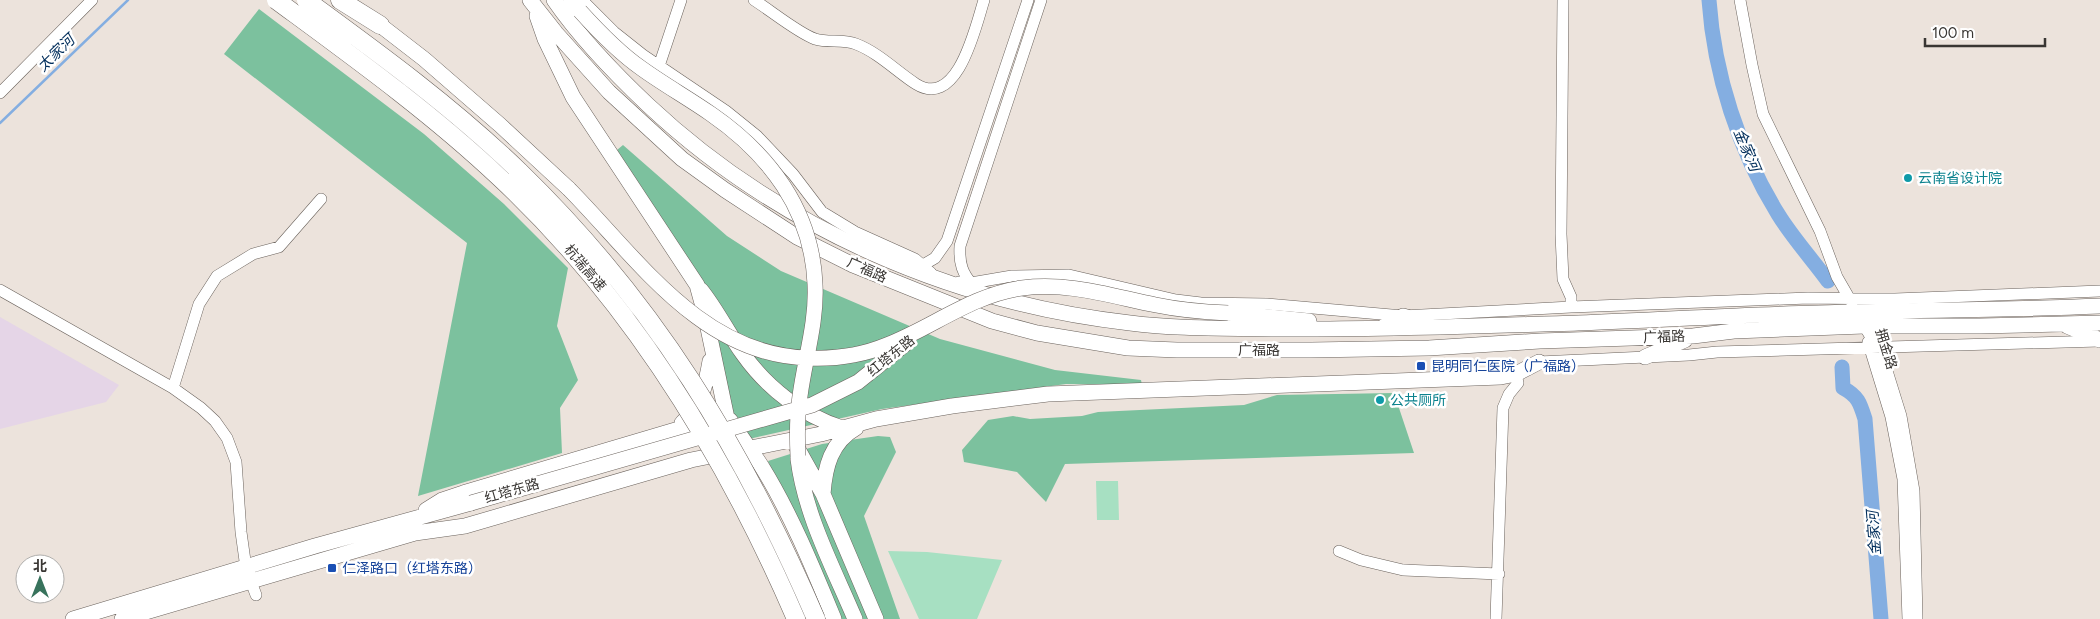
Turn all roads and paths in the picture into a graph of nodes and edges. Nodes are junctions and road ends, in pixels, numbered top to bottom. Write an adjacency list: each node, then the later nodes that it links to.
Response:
1 (92, 0): 17 (street)
2 (276, 0): 62 (highway, 杭瑞高速, bridge)
3 (306, 0): 64 (highway, 杭瑞高速, bridge)
4 (340, 0): 15 (highway)
5 (554, 0): 21 (main road, 广福路)
6 (681, 0): 16 (street)
7 (754, 0): 8 (street)
8 (984, 0)
9 (1028, 0): 18 (street)
10 (1041, 0): 19 (street)
11 (1563, 0): 30 (street)
12 (1740, 0): 28 (street, 拥金路)
13 (532, 3): 24 (main road); 39 (main road, 广福路)
14 (577, 4): 16 (street); 66 (main road, bridge)
15 (380, 25): 34 (main road, bridge)
16 (659, 66): 21 (street)
17 (0, 93)
18 (982, 140): 19 (street); 21 (street)
19 (994, 144): 23 (street)
20 (321, 199): 46 (street)
21 (917, 268): 22 (main road, 广福路)
22 (940, 280): 23 (street); 27 (main road, 广福路)
23 (971, 283): 27 (street); 32 (street)
24 (696, 285): 42 (main road); 49 (main road)
25 (0, 290): 46 (street)
26 (2100, 291): 28 (street)
27 (990, 295): 38 (main road, 广福路)
28 (1849, 298): 30 (street); 31 (street, 拥金路)
29 (2100, 306): 31 (main road, 广福路)
30 (1571, 307): 32 (street)
31 (1856, 312): 36 (street, 拥金路); 37 (main road, 广福路)
32 (1403, 316): 37 (main road); 38 (main road)
33 (2100, 323): 35 (main road, 广福路)
34 (932, 324): 38 (main road, bridge); 55 (main road, 红塔东路, bridge)
35 (2061, 324): 36 (main road, 广福路); 40 (main road)
36 (1864, 326): 39 (main road, 广福路); 41 (street, 拥金路)
37 (1440, 327): 38 (main road, 广福路)
38 (1380, 328)
39 (1693, 336): 43 (main road)
40 (2100, 341): 41 (street)
41 (1874, 347): 43 (street); 68 (street, 拥金路); 69 (street, 拥金路)
42 (712, 352): 47 (main road); 50 (main road)
43 (1645, 357): 44 (street)
44 (1539, 362): 45 (main road, 红塔东路)
45 (1516, 374): 48 (main road, 红塔东路); 57 (street)
46 (173, 388): 58 (street)
47 (726, 415): 50 (main road); 52 (main road); 53 (main road)
48 (868, 422): 49 (main road, 红塔东路); 54 (main road)
49 (842, 428): 51 (main road, 红塔东路)
50 (667, 433): 55 (main road)
51 (793, 439): 52 (main road, 红塔东路); 54 (main road)
52 (749, 449): 53 (main road, 红塔东路); 65 (main road)
53 (734, 452): 58 (main road, 红塔东路); 63 (main road)
54 (823, 494): 59 (main road)
55 (416, 517): 58 (main road, 红塔东路)
56 (1339, 551): 57 (street)
57 (1498, 574): 67 (street)
58 (251, 582): 60 (main road, 红塔东路); 61 (main road, 红塔东路)
59 (876, 618)
60 (73, 619)
61 (122, 619)
62 (796, 619)
63 (809, 619)
64 (816, 619)
65 (834, 619)
66 (855, 619)
67 (1496, 619)
68 (1908, 619)
69 (1917, 619)

